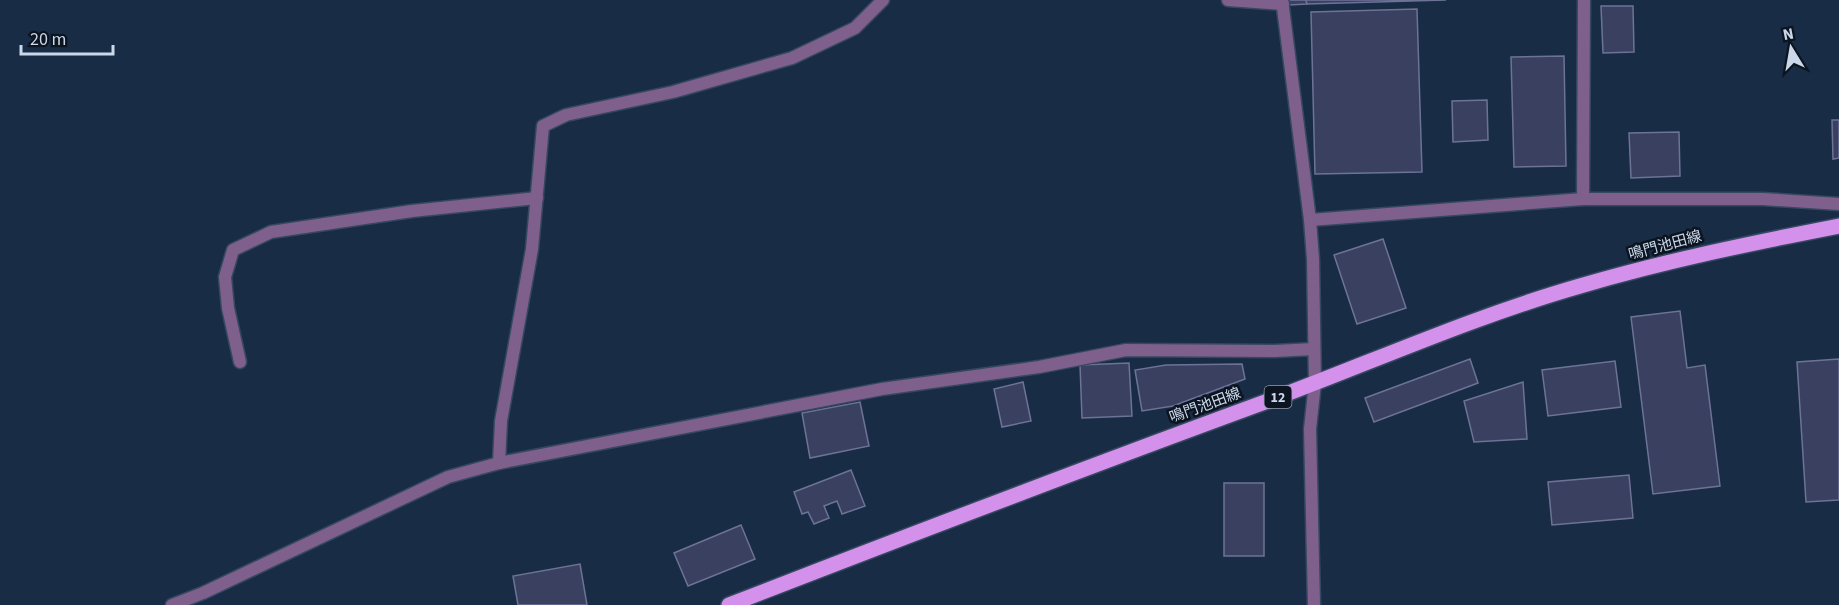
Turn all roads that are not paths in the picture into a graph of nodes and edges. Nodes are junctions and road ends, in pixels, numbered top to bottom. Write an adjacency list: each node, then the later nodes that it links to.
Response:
1 (883, 0): 5 (street)
2 (1228, 0): 4 (street)
3 (1584, 0): 6 (street)
4 (1282, 2): 8 (street)
5 (537, 198): 11 (street); 13 (street)
6 (1583, 200): 7 (street); 8 (street)
7 (1839, 204)
8 (1310, 220): 10 (street)
9 (1839, 226): 12 (main road, 鳴門池田線 / 12)
10 (1314, 349): 12 (street); 13 (street)
11 (240, 362)
12 (1315, 384): 15 (main road, 鳴門池田線 / 12); 16 (street)
13 (499, 462): 14 (street)
14 (172, 605)
15 (729, 605)
16 (1314, 605)

